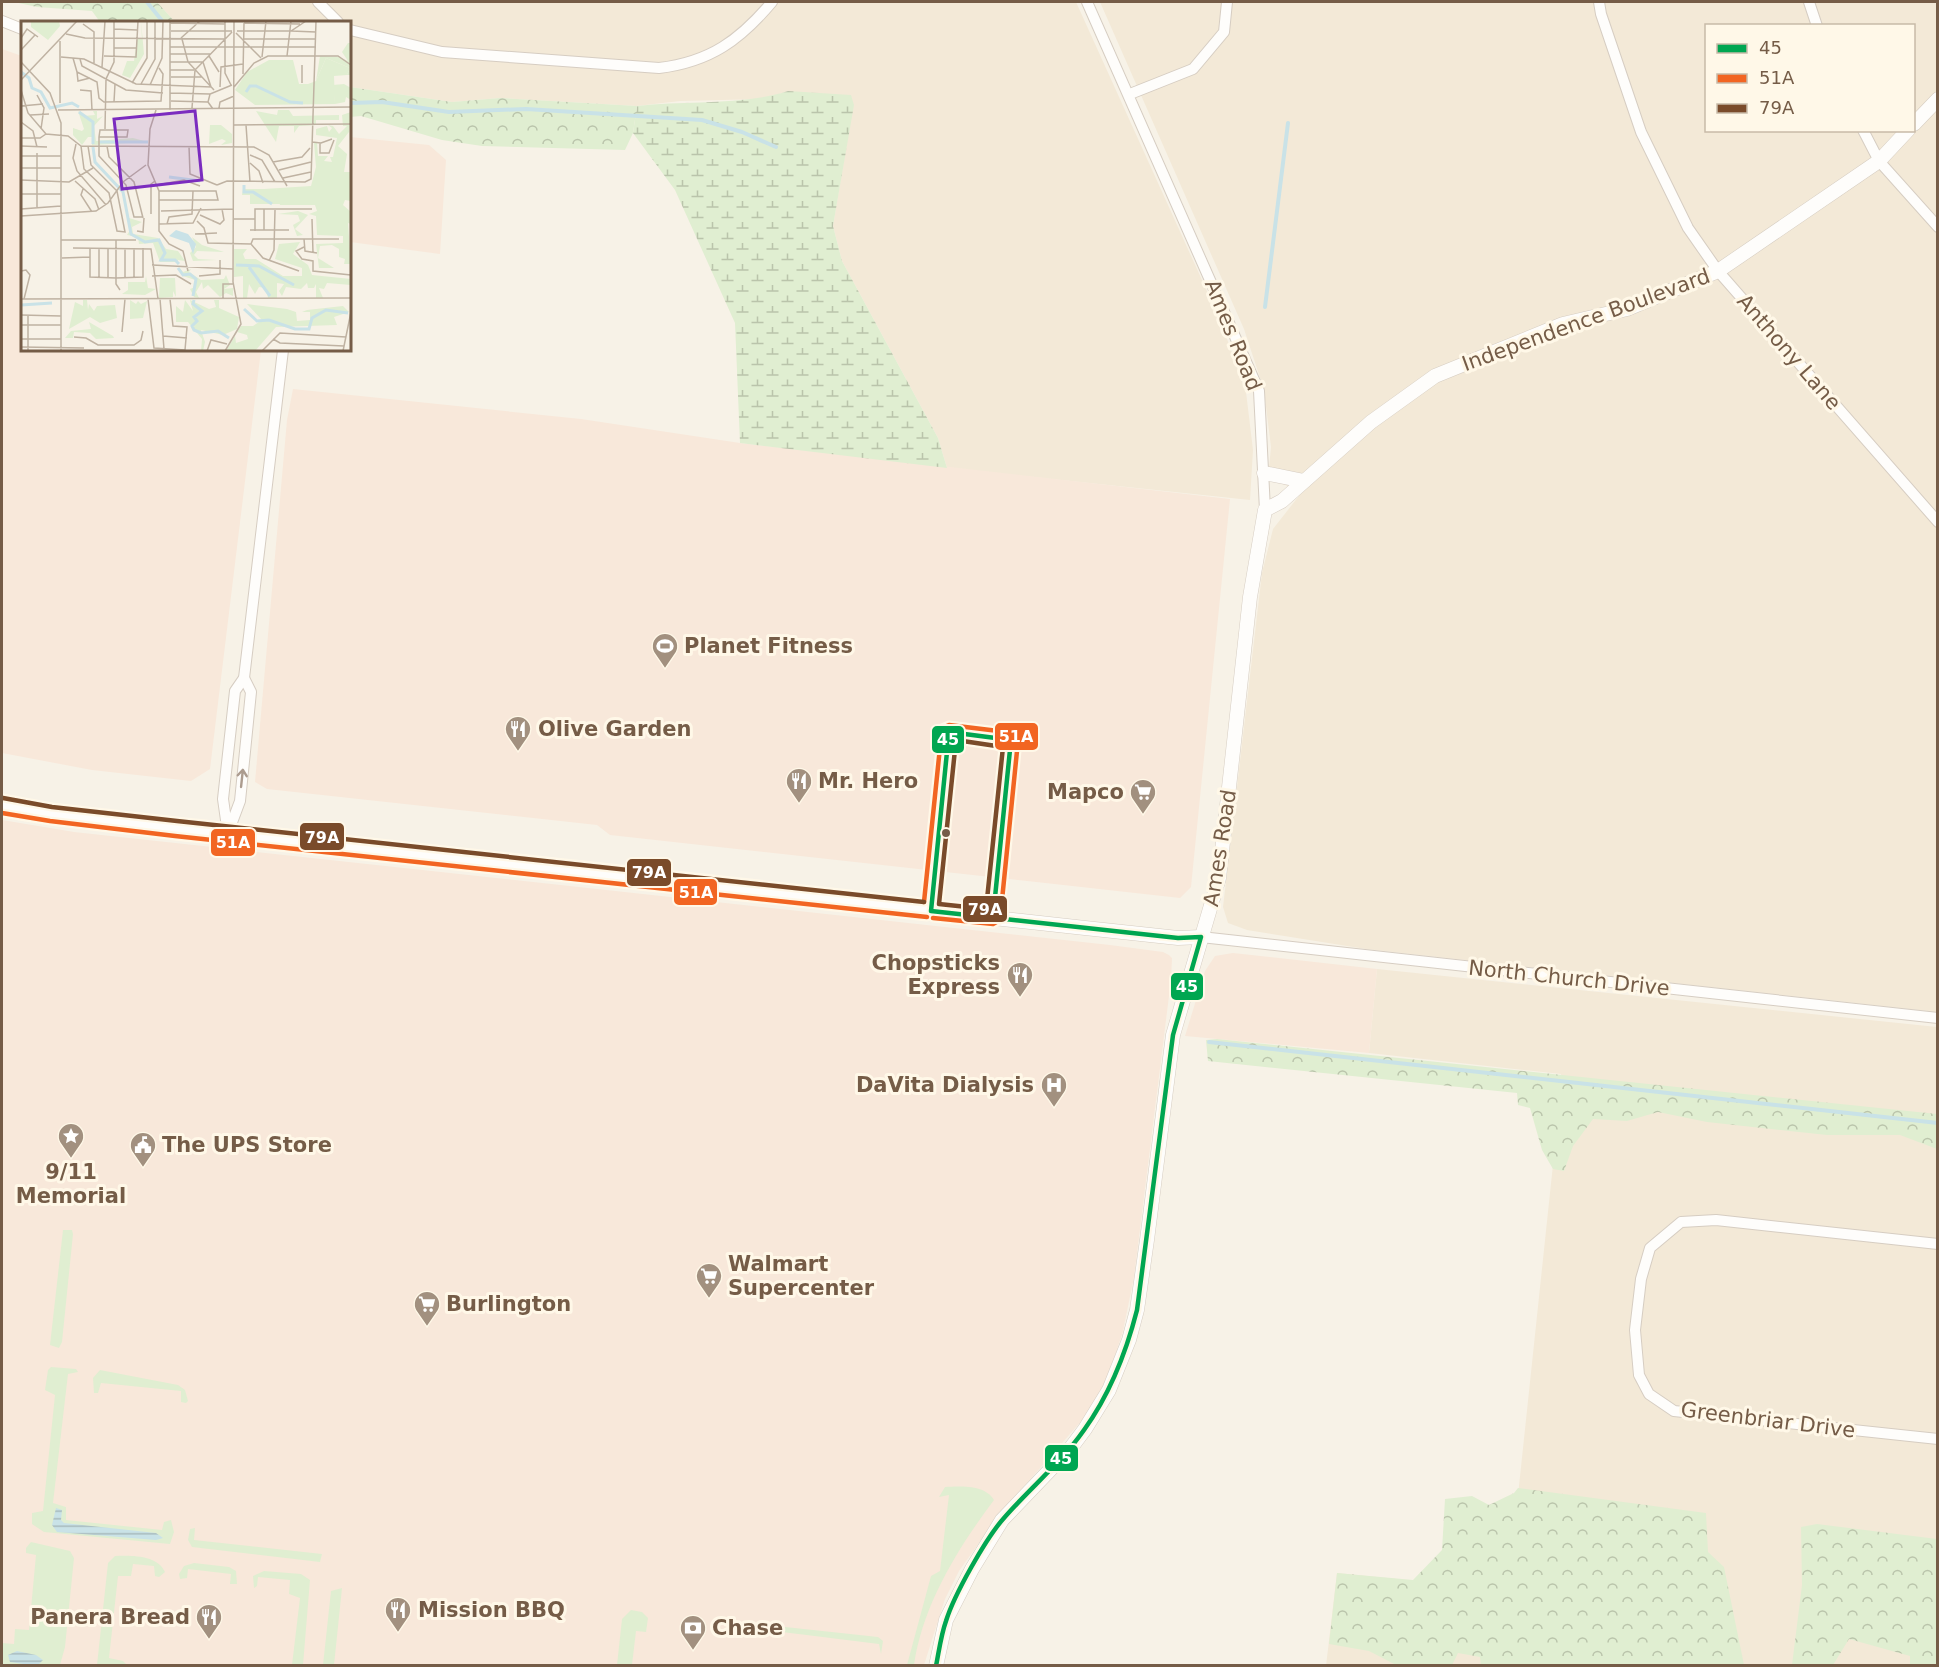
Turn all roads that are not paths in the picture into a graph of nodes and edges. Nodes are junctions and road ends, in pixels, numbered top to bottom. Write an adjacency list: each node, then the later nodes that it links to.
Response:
1 (318, 2): 8 (street)
2 (772, 2): 11 (street)
3 (1087, 2): 12 (street, Ames Road)
4 (1227, 2): 12 (street)
5 (1599, 2): 19 (street, Anthony Lane)
6 (1809, 2): 9 (street)
7 (2, 21): 10 (street)
8 (337, 21)
9 (1816, 24)
10 (21, 29)
11 (351, 30)
12 (1130, 94): 21 (street, Ames Road)
13 (1938, 99): 14 (street)
14 (1915, 123)
15 (1864, 132): 17 (street)
16 (1906, 132): 17 (street, Independence Boulevard)
17 (1879, 161): 18 (street); 19 (street, Independence Boulevard)
18 (1938, 227)
19 (1718, 271): 22 (street, Independence Boulevard); 24 (street, Anthony Lane)
20 (282, 351): 25 (street)
21 (1264, 472): 22 (street); 23 (street, Ames Road)
22 (1304, 481): 23 (street, Independence Boulevard)
23 (1265, 510): 28 (street, Ames Road)
24 (1938, 522)
25 (244, 678): 27 (street); 27 (street, one-way to 25)
26 (2, 805): 27 (street)
27 (228, 834): 28 (street)
28 (1201, 937): 29 (street, North Church Drive); 32 (street, Ames Road)
29 (1938, 1018)
30 (1938, 1244): 31 (street, Greenbriar Drive)
31 (1938, 1438)
32 (936, 1665)

